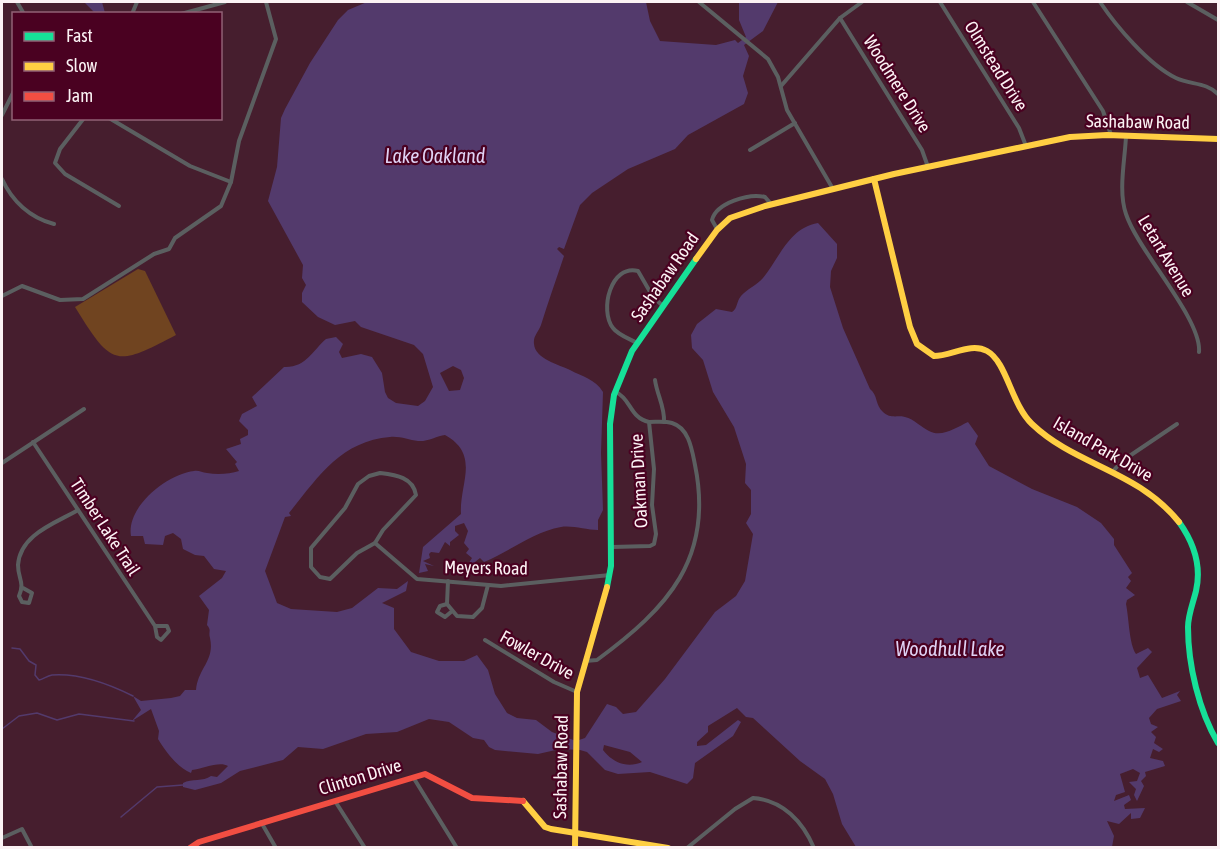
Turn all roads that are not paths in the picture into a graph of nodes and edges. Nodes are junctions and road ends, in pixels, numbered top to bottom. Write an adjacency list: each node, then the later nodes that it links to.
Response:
1 (225, 2): 9 (street)
2 (266, 2): 27 (street)
3 (699, 2): 12 (street)
4 (861, 2): 10 (street)
5 (940, 2): 22 (street, Olmstead Drive)
6 (1033, 2): 19 (street)
7 (1100, 2): 13 (street)
8 (1187, 2): 11 (street)
9 (200, 11)
10 (840, 18): 12 (street); 24 (street, Woodmere Drive)
11 (1218, 20)
12 (781, 86): 18 (street)
13 (1218, 94)
14 (12, 95): 15 (street)
15 (2, 115)
16 (82, 120): 30 (street)
17 (113, 120): 27 (street)
18 (795, 123): 23 (street); 28 (street)
19 (1111, 135): 20 (street, Sashabaw Road); 22 (street, Sashabaw Road)
20 (1126, 136): 21 (street, Sashabaw Road); 36 (street, Letart Avenue)
21 (1218, 139)
22 (1026, 146): 24 (street, Sashabaw Road)
23 (750, 150)
24 (928, 166): 26 (street, Sashabaw Road)
25 (2, 179): 31 (street)
26 (874, 179): 28 (street, Sashabaw Road); 45 (street, Island Park Drive)
27 (231, 182): 33 (street)
28 (833, 189): 29 (street, Sashabaw Road)
29 (771, 204): 32 (street, Sashabaw Road); 32 (street)
30 (119, 206)
31 (54, 224)
32 (717, 229): 34 (street, Sashabaw Road)
33 (2, 296)
34 (663, 306): 35 (street, Sashabaw Road); 35 (street)
35 (637, 344): 38 (street, Sashabaw Road)
36 (1199, 352)
37 (655, 381): 41 (street)
38 (615, 391): 40 (street, Oakman Drive); 48 (street, Sashabaw Road)
39 (84, 409): 43 (street)
40 (649, 422): 41 (street); 48 (street, Oakman Drive)
41 (664, 422): 57 (street)
42 (1177, 424): 45 (street)
43 (33, 442): 44 (street); 46 (street, Timber Lake Trail)
44 (2, 463)
45 (1114, 470): 59 (street, Island Park Drive)
46 (78, 510): 52 (street); 55 (street, Timber Lake Trail)
47 (375, 543): 47 (street); 50 (street, Meyers Road)
48 (612, 547): 49 (street, Sashabaw Road)
49 (610, 575): 51 (street, Meyers Road); 57 (street, Sashabaw Road)
50 (448, 581): 51 (street, Meyers Road); 53 (street)
51 (488, 585): 54 (street)
52 (23, 588)
53 (447, 604): 54 (street); 54 (street)
54 (452, 612)
55 (154, 626): 55 (street, Timber Lake Trail)
56 (485, 640): 58 (street, Fowler Drive)
57 (585, 661): 58 (street, Sashabaw Road)
58 (577, 692): 63 (street, Sashabaw Road)
59 (1218, 743)
60 (413, 777): 61 (street, Clinton Drive); 63 (street, Clinton Drive); 69 (street)
61 (335, 800): 62 (street, Clinton Drive); 68 (street)
62 (261, 822): 66 (street, Clinton Drive); 67 (street)
63 (575, 832): 70 (street, Sashabaw Road); 71 (street, Clinton Drive)
64 (2, 838): 65 (street)
65 (32, 848)
66 (190, 848)
67 (276, 848)
68 (365, 848)
69 (457, 848)
70 (575, 848)
71 (668, 848)
72 (687, 848): 73 (street)
73 (814, 848)

